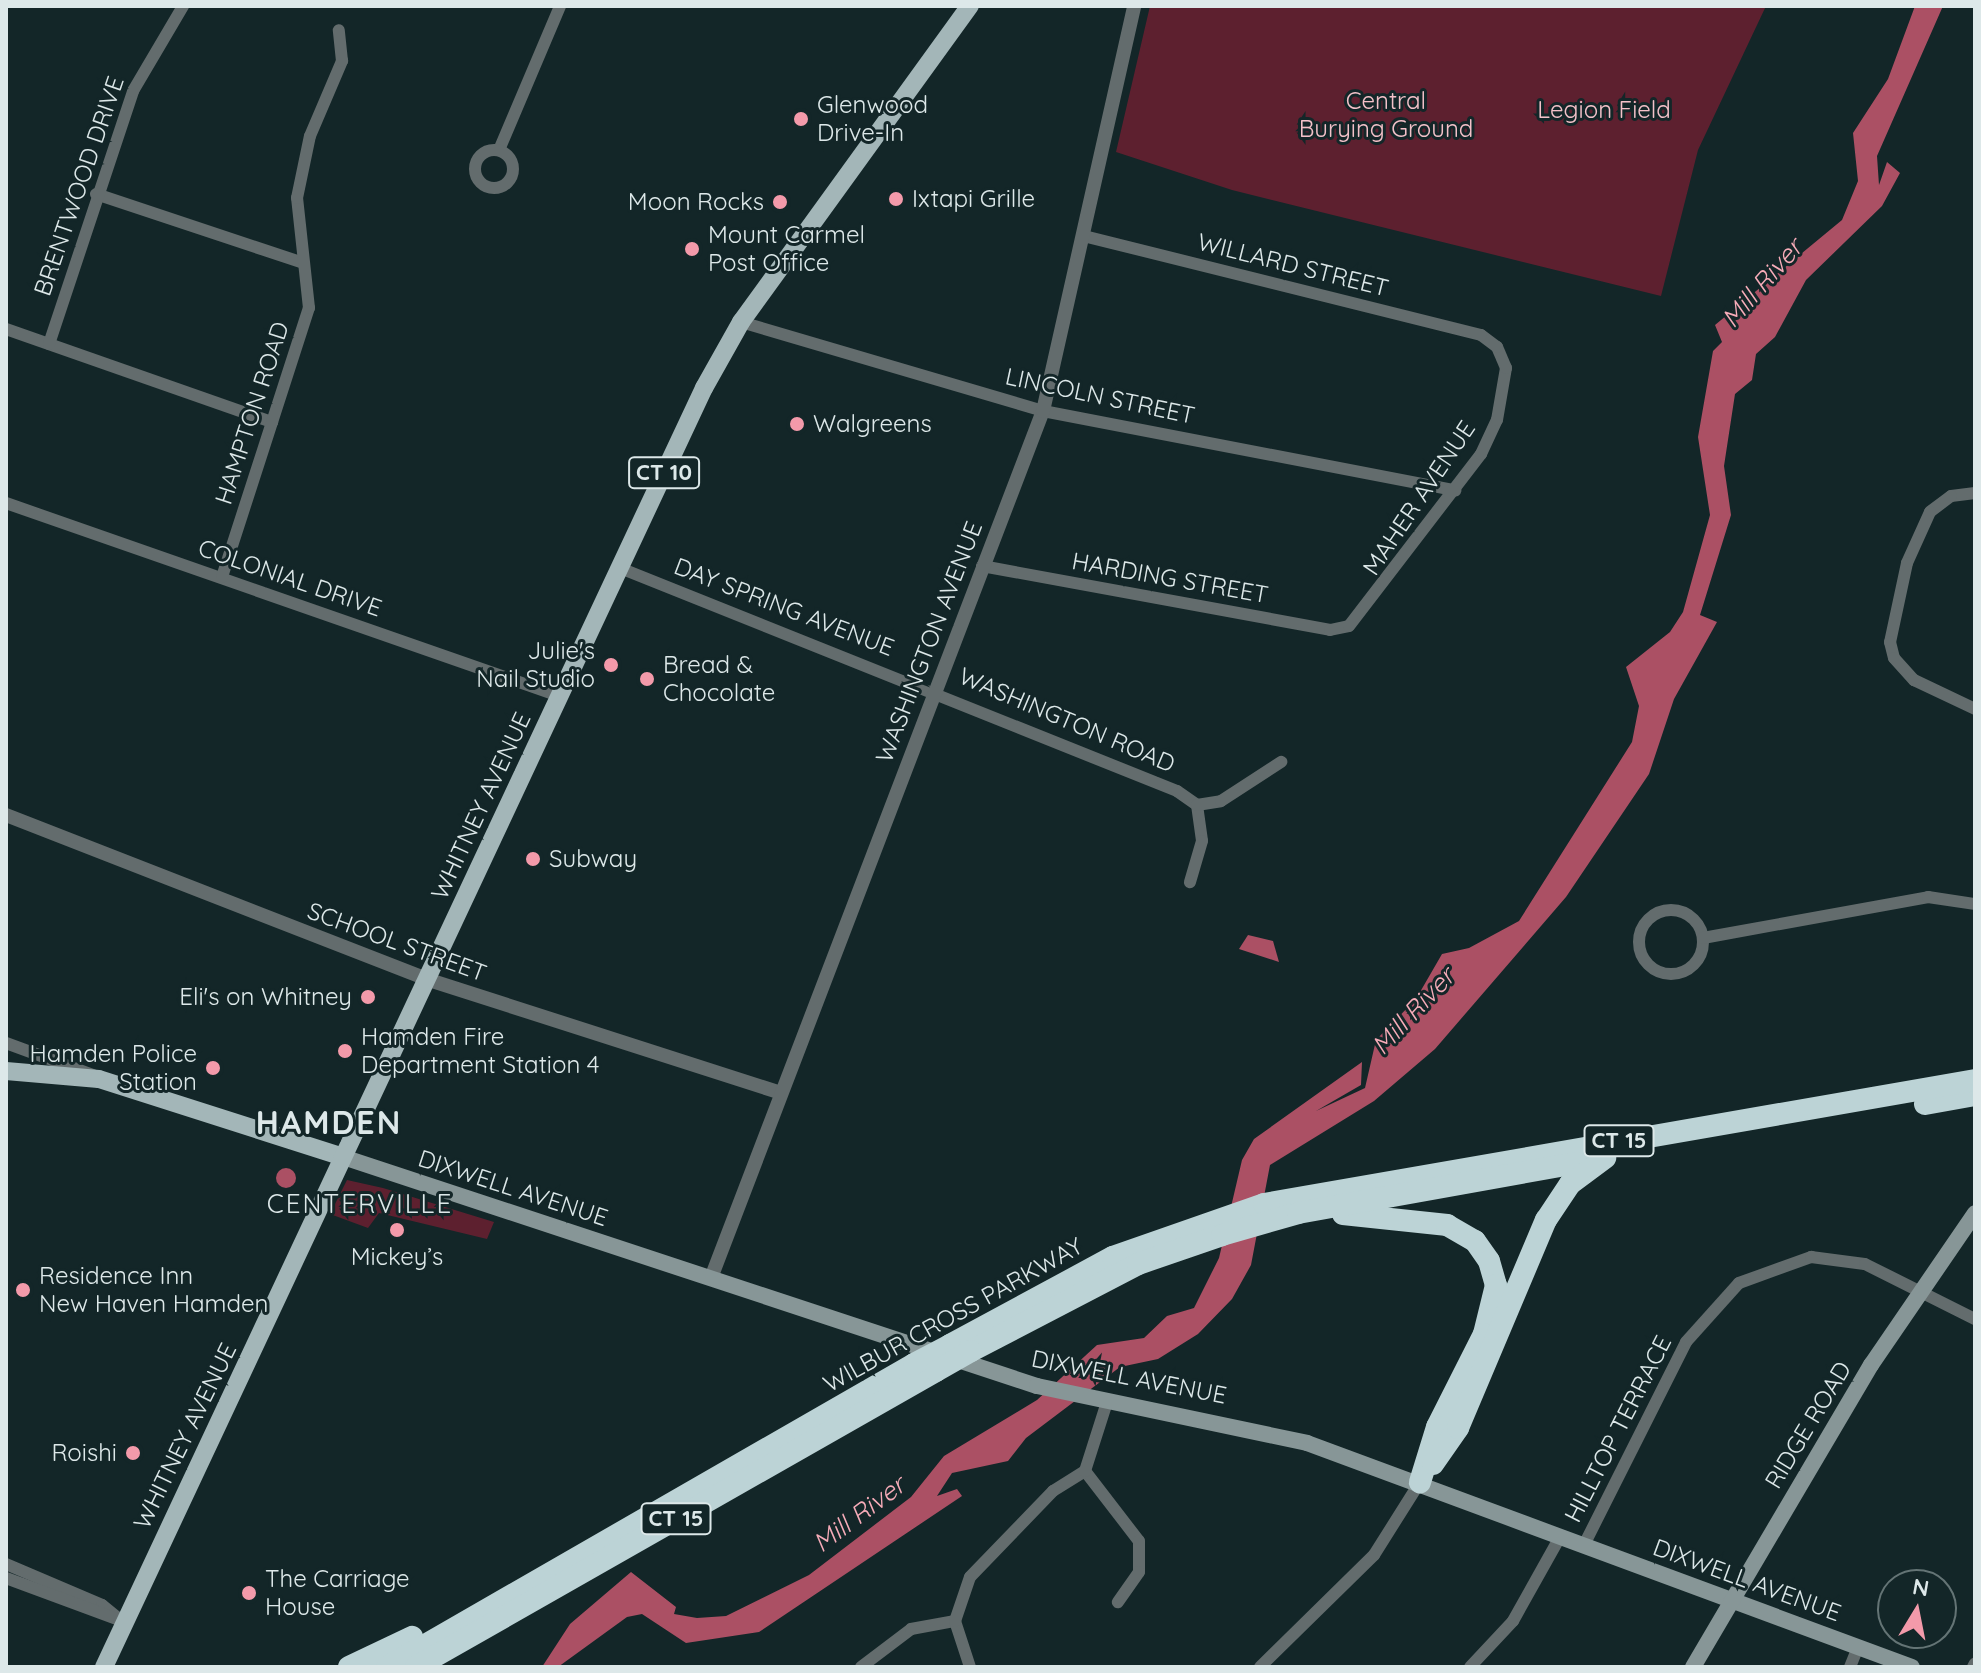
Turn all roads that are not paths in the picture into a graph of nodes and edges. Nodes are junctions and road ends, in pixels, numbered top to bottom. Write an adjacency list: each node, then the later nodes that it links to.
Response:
1 (183, 6): 7 (street, BRENTWOOD DRIVE)
2 (560, 6): 6 (street)
3 (970, 6): 10 (main road, WHITNEY AVENUE / CT 10)
4 (1134, 6): 8 (street, WASHINGTON AVENUE)
5 (339, 30): 9 (street, HAMPTON ROAD)
6 (499, 150)
7 (96, 194): 9 (street); 13 (street, BRENTWOOD DRIVE)
8 (1083, 236): 12 (street, WILLARD STREET); 14 (street, WASHINGTON AVENUE)
9 (300, 262): 15 (street, HAMPTON ROAD)
10 (741, 322): 14 (street, LINCOLN STREET); 20 (main road, WHITNEY AVENUE / CT 10)
11 (6, 329): 13 (street)
12 (1491, 341): 16 (street, MAHER AVENUE)
13 (49, 344): 15 (street)
14 (1043, 411): 16 (street, LINCOLN STREET); 19 (street, WASHINGTON AVENUE)
15 (272, 422): 21 (street, HAMPTON ROAD)
16 (1455, 490): 22 (street, MAHER AVENUE)
17 (1975, 493): 25 (street)
18 (6, 503): 21 (street, COLONIAL DRIVE)
19 (982, 566): 22 (street, HARDING STREET); 23 (street, WASHINGTON AVENUE)
20 (620, 568): 23 (street, DAY SPRING AVENUE); 24 (main road, WHITNEY AVENUE / CT 10)
21 (222, 577): 24 (street, COLONIAL DRIVE)
22 (1349, 626)
23 (933, 687): 27 (street, WASHINGTON ROAD); 37 (street, WASHINGTON AVENUE)
24 (559, 696): 32 (main road, WHITNEY AVENUE / CT 10)
25 (1975, 709)
26 (1281, 762): 27 (street)
27 (1197, 805): 29 (street)
28 (6, 815): 32 (street, SCHOOL STREET)
29 (1190, 882)
30 (1975, 904): 31 (street)
31 (1703, 938): 31 (street)
32 (426, 979): 37 (street, SCHOOL STREET); 39 (main road, WHITNEY AVENUE / CT 10)
33 (6, 1043): 35 (street)
34 (6, 1071): 35 (main road, DIXWELL AVENUE)
35 (99, 1079): 39 (main road, DIXWELL AVENUE)
36 (1975, 1080): 43 (highway, WILBUR CROSS PARKWAY / CT 15)
37 (779, 1092): 44 (street, WASHINGTON AVENUE)
38 (1975, 1095): 40 (highway, WILBUR CROSS PARKWAY / CT 15)
39 (343, 1157): 44 (main road, DIXWELL AVENUE); 58 (main road, WHITNEY AVENUE)
40 (1605, 1158): 41 (highway, WILBUR CROSS PARKWAY / CT 15); 50 (highway)
41 (1298, 1213): 43 (highway, WILBUR CROSS PARKWAY / CT 15); 50 (highway)
42 (1975, 1213): 45 (main road, RIDGE ROAD)
43 (1261, 1214): 47 (highway, WILBUR CROSS PARKWAY / CT 15)
44 (711, 1278): 48 (main road, DIXWELL AVENUE)
45 (1921, 1290): 46 (street); 52 (street, HILLTOP TERRACE); 56 (main road, RIDGE ROAD)
46 (1975, 1319)
47 (960, 1348): 60 (highway, WILBUR CROSS PARKWAY / CT 15, bridge); 62 (highway, WILBUR CROSS PARKWAY / CT 15, bridge)
48 (1107, 1402): 49 (street); 50 (main road, DIXWELL AVENUE)
49 (1085, 1471): 57 (street); 59 (street)
50 (1420, 1482): 51 (main road, DIXWELL AVENUE); 69 (street)
51 (1560, 1537): 52 (main road, DIXWELL AVENUE); 70 (street)
52 (1584, 1545): 56 (main road, DIXWELL AVENUE)
53 (6, 1564): 55 (street)
54 (6, 1578): 55 (street)
55 (62, 1595): 58 (street)
56 (1732, 1600): 61 (main road, DIXWELL AVENUE); 71 (main road, RIDGE ROAD)
57 (1118, 1602)
58 (122, 1621): 63 (main road, WHITNEY AVENUE)
59 (955, 1621): 67 (street); 68 (street)
60 (459, 1624): 64 (highway); 65 (highway, WILBUR CROSS PARKWAY / CT 15)
61 (1858, 1647): 72 (street); 73 (main road, DIXWELL AVENUE)
62 (430, 1661): 66 (highway, WILBUR CROSS PARKWAY / CT 15)
63 (104, 1667)
64 (349, 1667)
65 (387, 1667)
66 (416, 1667)
67 (861, 1667)
68 (970, 1667)
69 (1260, 1667)
70 (1470, 1667)
71 (1693, 1667)
72 (1850, 1667)
73 (1912, 1667)

